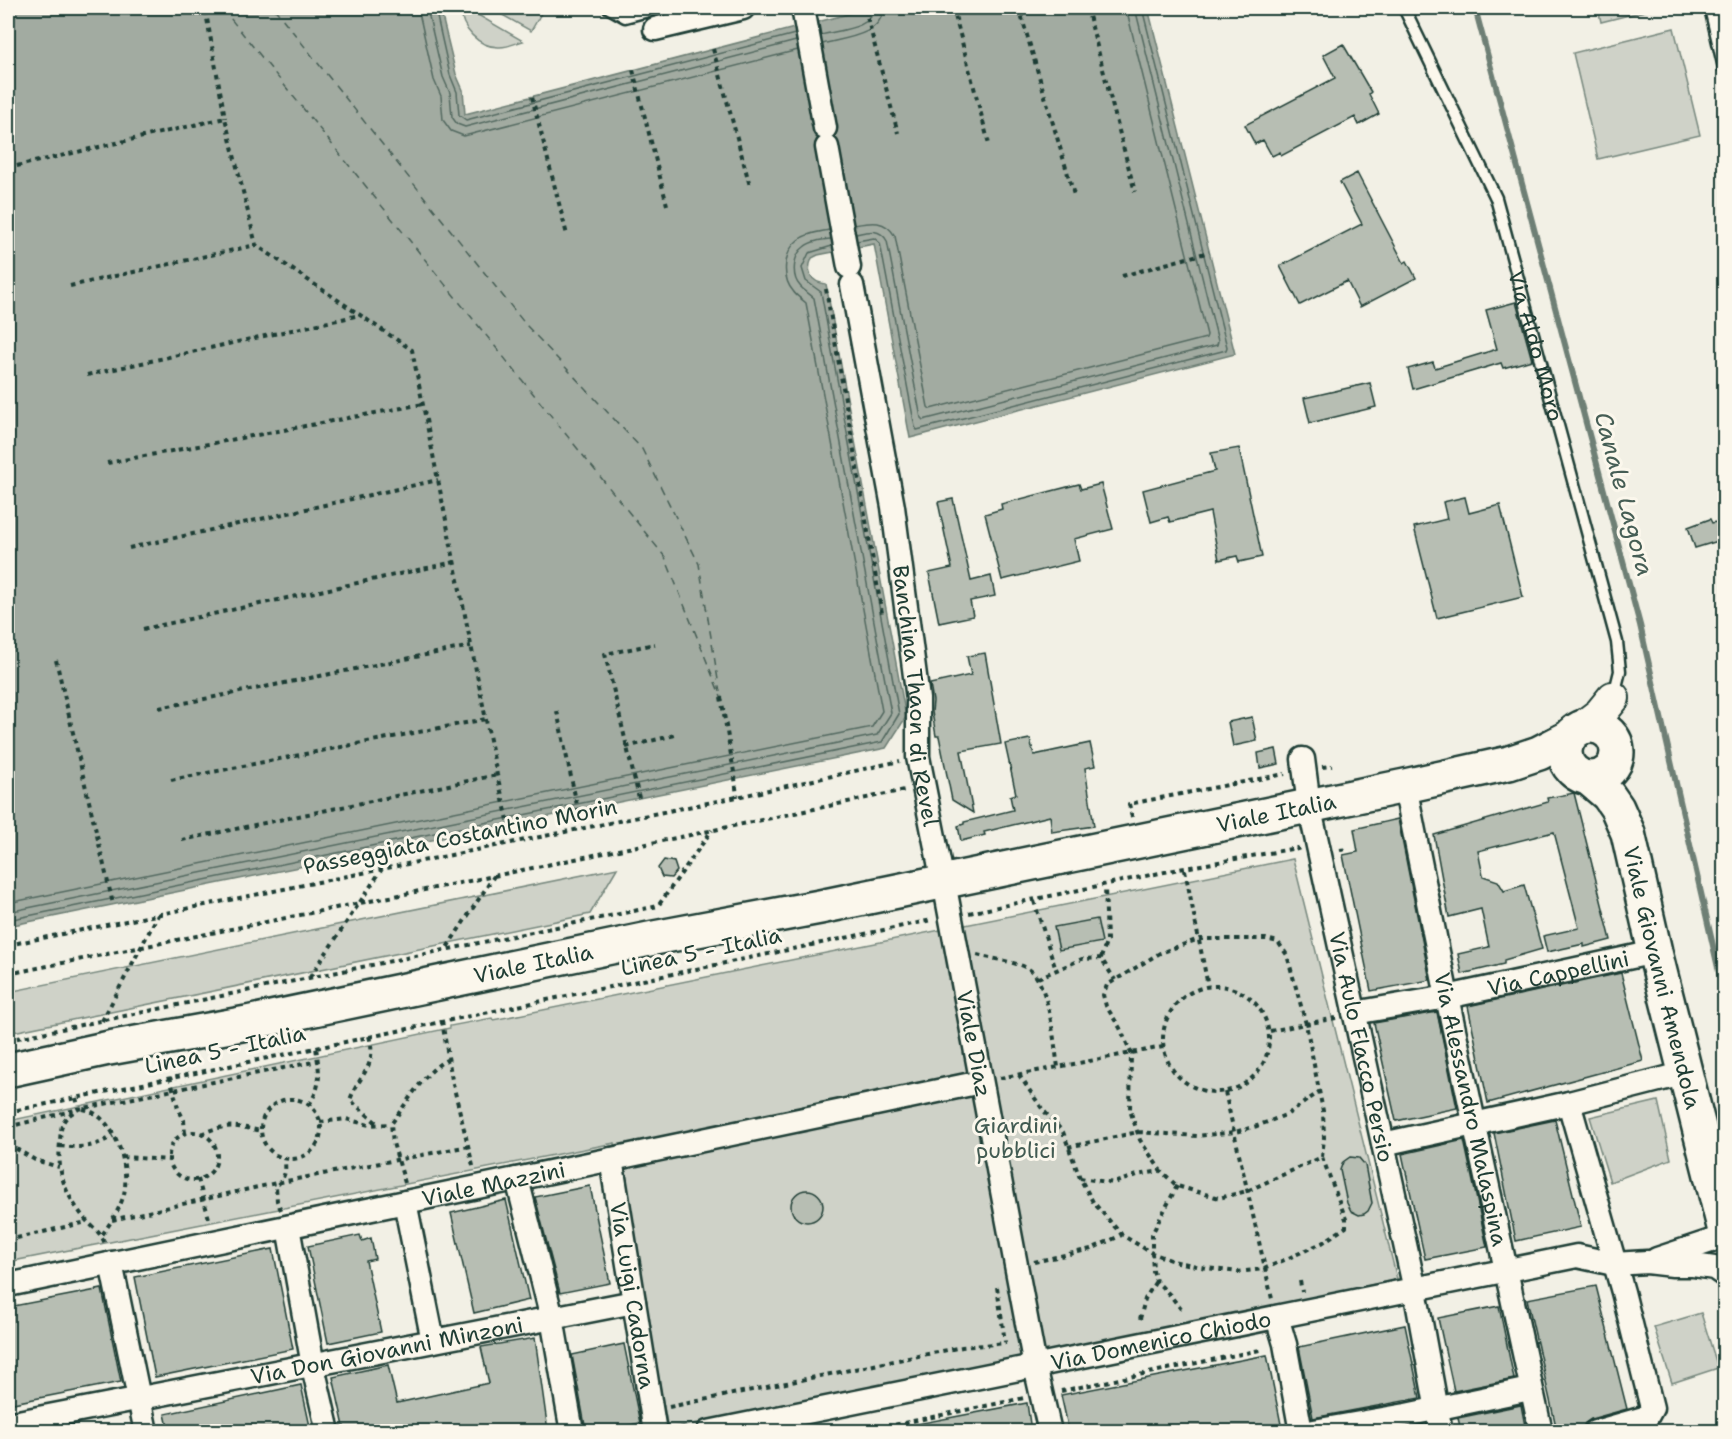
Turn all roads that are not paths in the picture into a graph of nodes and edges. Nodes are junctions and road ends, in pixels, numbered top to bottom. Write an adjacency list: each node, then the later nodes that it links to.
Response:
1 (609, 8): 6 (lane)
2 (742, 8): 6 (street)
3 (803, 8): 13 (street, Banchina Thaon di Revel)
4 (1404, 8): 8 (lane, Via Aldo Moro)
5 (1710, 8): 7 (lane)
6 (658, 18)
7 (1725, 68)
8 (1613, 698): 9 (street, Via Aldo Moro)
9 (1590, 751): 11 (main road, Viale Italia); 14 (main road, Viale Giovanni Amendola)
10 (1303, 765): 12 (street, Via Aulo Flacco Persio)
11 (1405, 786): 12 (main road, Viale Italia); 15 (street, Via Alessandro Malaspina)
12 (1309, 805): 13 (main road, Viale Italia); 16 (street, Via Aulo Flacco Persio)
13 (942, 907): 17 (main road, Viale Italia); 21 (street, Viale Diaz)
14 (1655, 952): 15 (street, Via Cappellini); 19 (main road, Viale Giovanni Amendola)
15 (1447, 997): 16 (street, Via Cappellini); 23 (street, Via Alessandro Malaspina)
16 (1354, 1014): 24 (street, Via Aulo Flacco Persio)
17 (247, 1023): 18 (main road, Viale Italia); 20 (main road, Viale Italia)
18 (8, 1070)
19 (1686, 1073): 22 (street); 29 (main road, Viale Giovanni Amendola)
20 (8, 1081)
21 (981, 1082): 25 (street, Viale Mazzini); 43 (street, Viale Diaz)
22 (1569, 1103): 23 (street); 33 (street)
23 (1474, 1123): 24 (street); 34 (street, Via Alessandro Malaspina)
24 (1383, 1144): 37 (street, Via Aulo Flacco Persio)
25 (612, 1169): 26 (street, Viale Mazzini); 38 (street, Via Luigi Cadorna)
26 (517, 1179): 27 (street, Viale Mazzini); 40 (street)
27 (408, 1202): 28 (street, Viale Mazzini); 41 (street)
28 (288, 1227): 32 (street, Viale Mazzini); 42 (street)
29 (1725, 1227)
30 (1725, 1233): 31 (street)
31 (1647, 1262): 33 (street, Via Domenico Chiodo); 35 (street)
32 (111, 1263): 36 (street, Viale Mazzini); 45 (street)
33 (1614, 1264): 34 (street, Via Domenico Chiodo); 59 (street)
34 (1505, 1270): 37 (street, Via Domenico Chiodo); 44 (street, Via Alessandro Malaspina)
35 (1725, 1275)
36 (11, 1284)
37 (1415, 1290): 39 (street, Via Domenico Chiodo); 46 (street, Via Aulo Flacco Persio)
38 (634, 1302): 40 (street, Via Don Giovanni Minzoni); 47 (street, Via Luigi Cadorna)
39 (1277, 1317): 43 (street, Via Domenico Chiodo); 55 (street)
40 (552, 1318): 41 (street, Via Don Giovanni Minzoni); 52 (street)
41 (433, 1341): 42 (street, Via Don Giovanni Minzoni)
42 (313, 1365): 45 (street, Via Don Giovanni Minzoni); 51 (street)
43 (1035, 1366): 48 (street, Via Domenico Chiodo); 54 (street, Viale Diaz)
44 (1530, 1389): 46 (street); 58 (street, Via Alessandro Malaspina)
45 (139, 1398): 49 (street, Via Don Giovanni Minzoni); 50 (street)
46 (1437, 1407): 56 (street); 57 (street, Via Aulo Flacco Persio)
47 (653, 1421)
48 (801, 1422): 53 (street, Via Domenico Chiodo)
49 (8, 1424)
50 (146, 1431)
51 (328, 1431)
52 (572, 1431)
53 (708, 1431)
54 (1050, 1431)
55 (1301, 1431)
56 (1308, 1431)
57 (1441, 1431)
58 (1541, 1431)
59 (1595, 1431)

